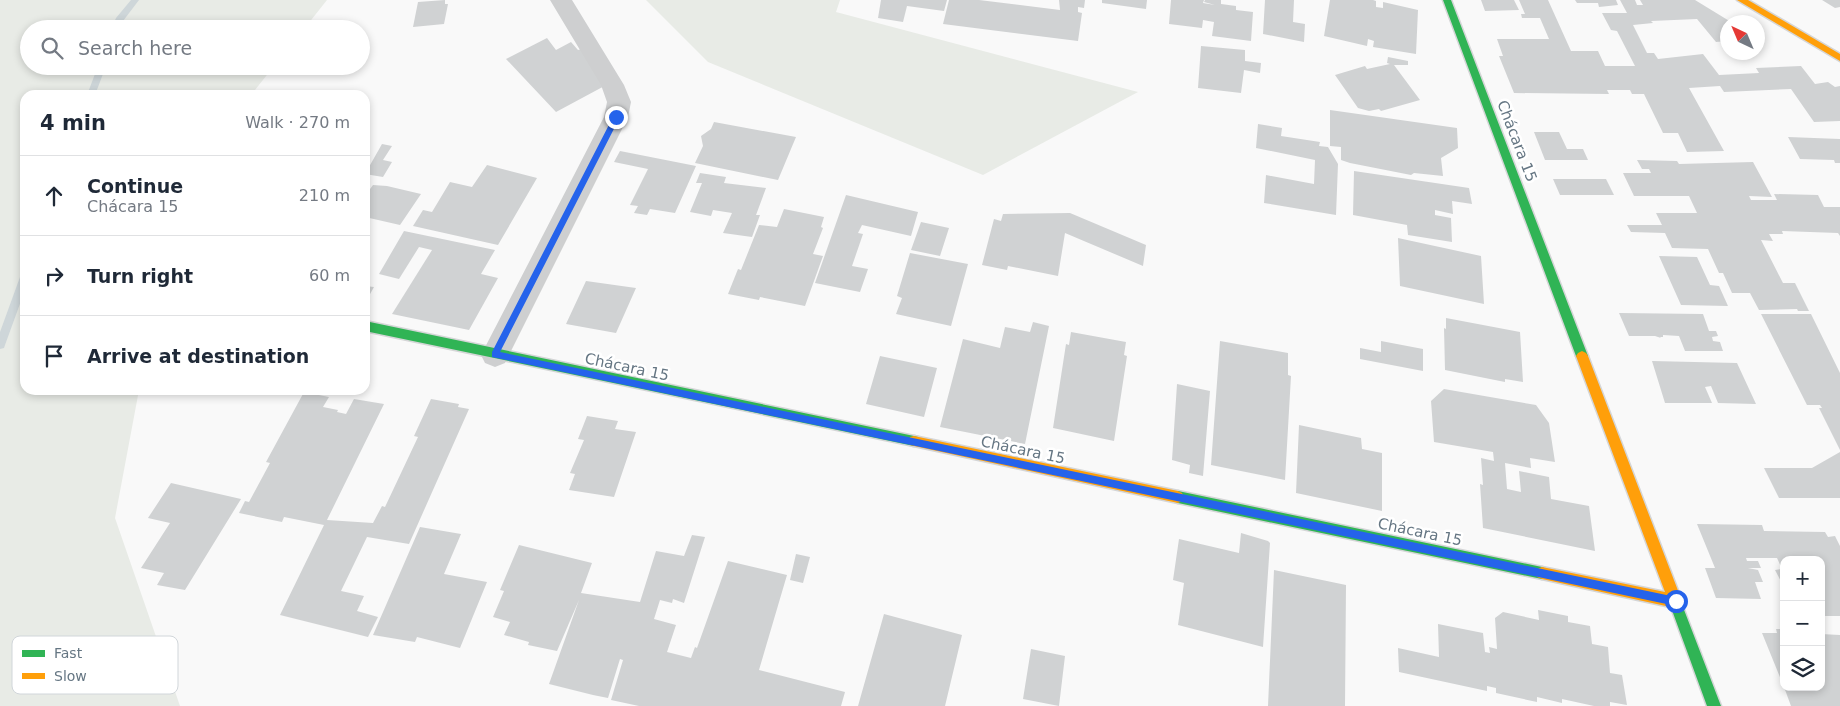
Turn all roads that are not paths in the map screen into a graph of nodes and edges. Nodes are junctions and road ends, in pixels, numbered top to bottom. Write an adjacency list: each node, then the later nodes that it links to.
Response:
1 (561, 0): 6 (street)
2 (1447, 0): 7 (street, Chácara 15)
3 (1742, 0): 4 (street)
4 (1840, 58)
5 (370, 327): 6 (street, Chácara 15)
6 (495, 354): 7 (street, Chácara 15)
7 (1676, 601): 8 (street, Chácara 15)
8 (1714, 706)

